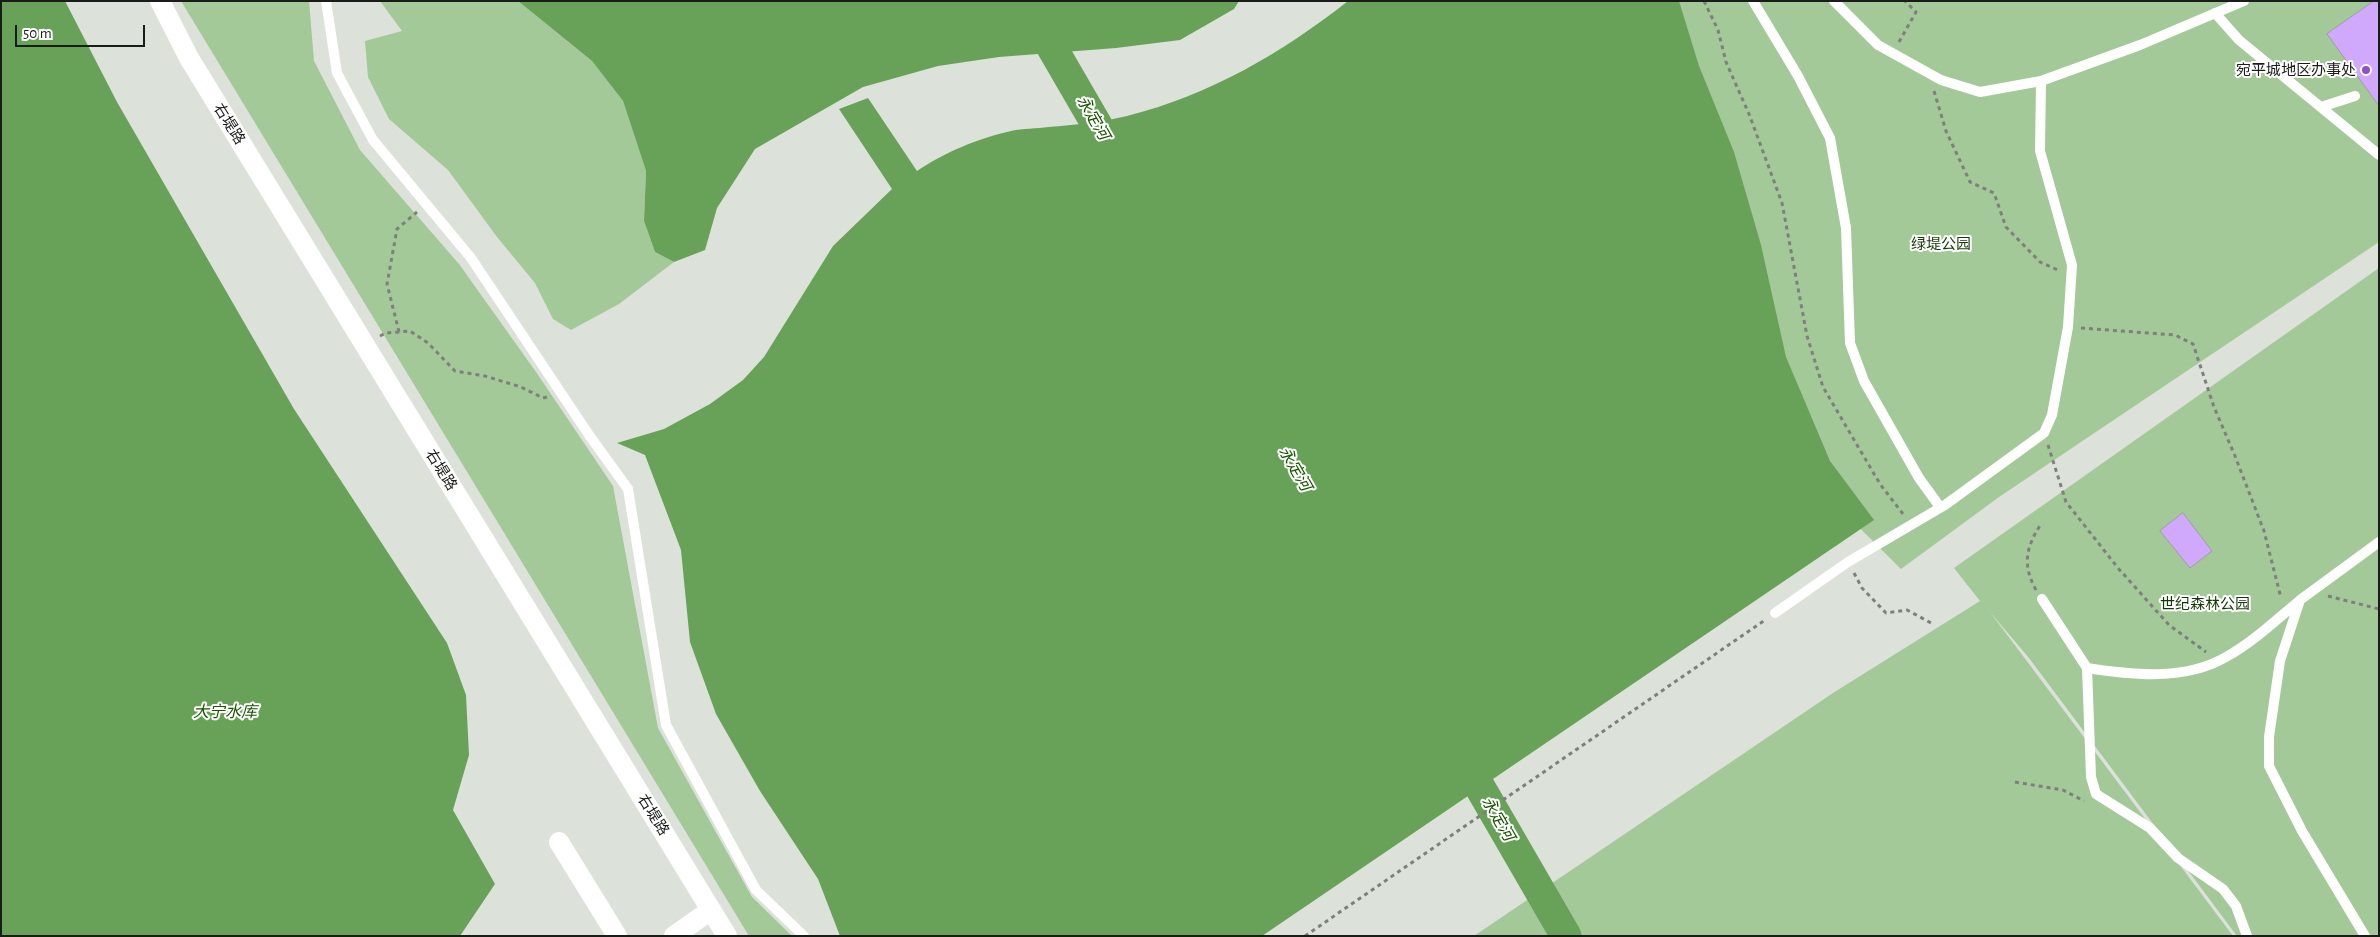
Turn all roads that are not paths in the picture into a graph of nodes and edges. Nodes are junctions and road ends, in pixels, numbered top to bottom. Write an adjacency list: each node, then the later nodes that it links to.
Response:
1 (160, 1): 18 (street, 右堤路)
2 (326, 1): 22 (lane)
3 (1753, 1): 11 (lane)
4 (1834, 1): 7 (lane)
5 (2244, 1): 6 (lane)
6 (2215, 13): 7 (lane); 9 (lane)
7 (2041, 81): 11 (lane)
8 (2355, 96): 9 (lane)
9 (2321, 107): 10 (lane)
10 (2379, 155)
11 (1940, 507): 15 (lane)
12 (2379, 542): 14 (lane)
13 (2042, 599): 16 (lane)
14 (2300, 600): 16 (lane); 24 (lane)
15 (1776, 612)
16 (2087, 668): 23 (lane)
17 (559, 842): 19 (street)
18 (711, 910): 20 (street); 21 (street, 右堤路)
19 (617, 936)
20 (674, 936)
21 (727, 936)
22 (804, 936)
23 (2247, 936)
24 (2365, 936)

